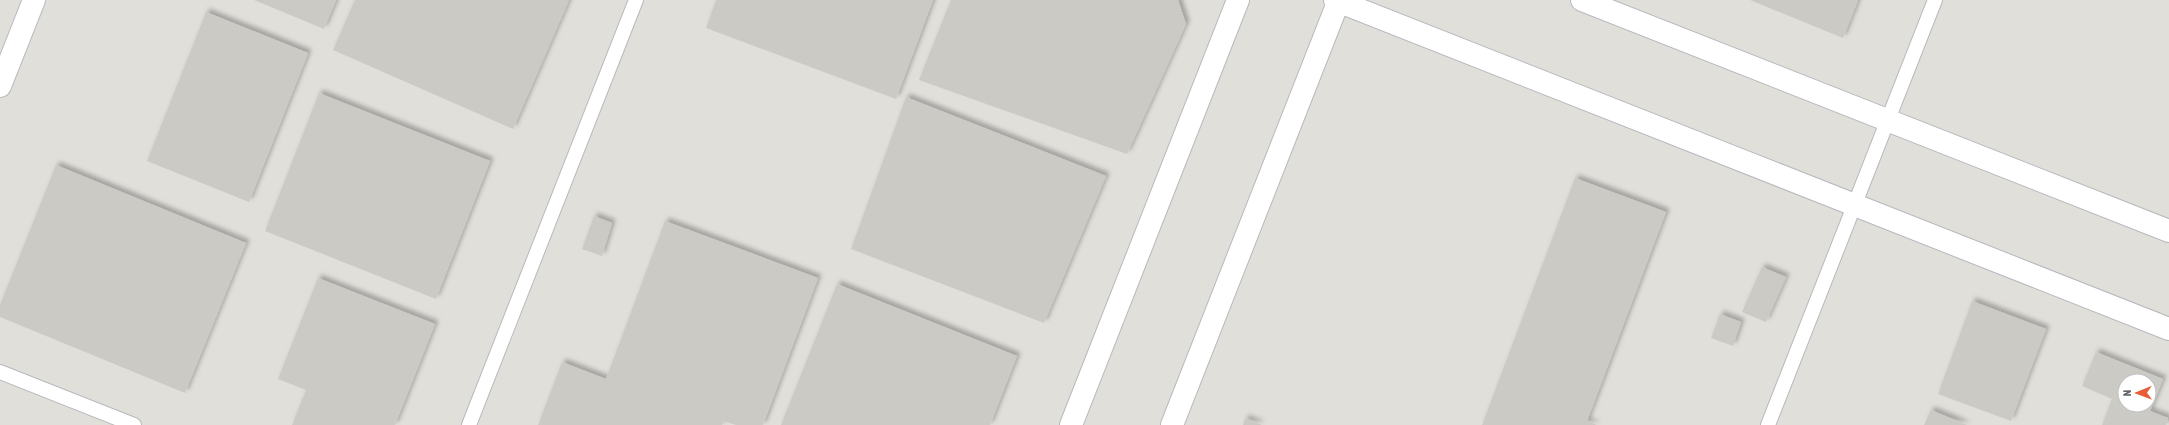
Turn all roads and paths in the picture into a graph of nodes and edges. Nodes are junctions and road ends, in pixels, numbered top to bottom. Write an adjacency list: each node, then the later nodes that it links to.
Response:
1 (34, 0): 7 (street)
2 (636, 0): 14 (lane)
3 (1238, 0): 15 (street)
4 (1338, 0): 9 (street); 16 (street)
5 (1582, 0): 8 (street)
6 (1935, 0): 8 (lane)
7 (0, 86)
8 (1888, 120): 9 (lane); 10 (street)
9 (1855, 205): 11 (street); 17 (lane)
10 (2169, 231)
11 (2169, 329)
12 (0, 372): 13 (lane)
13 (134, 425)
14 (469, 425)
15 (1071, 425)
16 (1172, 425)
17 (1768, 425)

